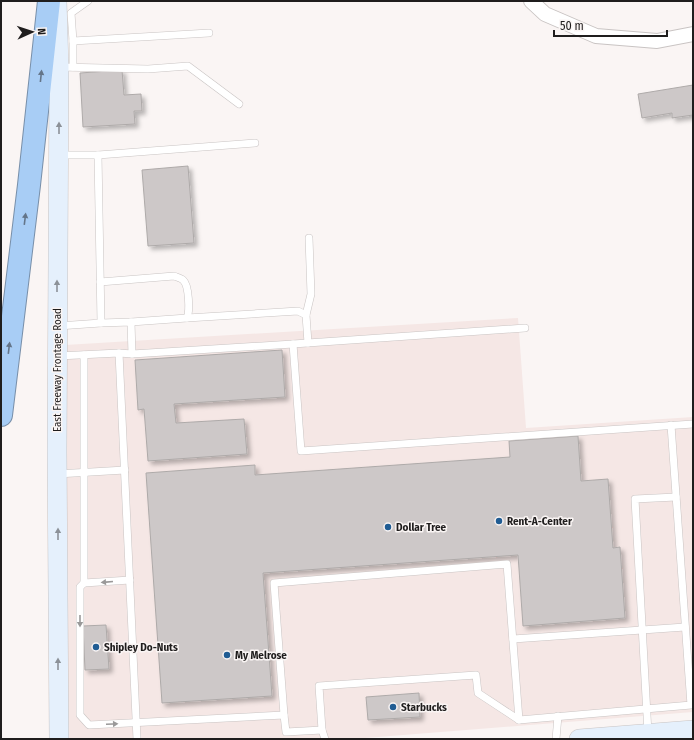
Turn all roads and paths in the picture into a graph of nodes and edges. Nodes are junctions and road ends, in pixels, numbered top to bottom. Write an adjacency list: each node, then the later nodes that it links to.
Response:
1 (49, 1): 27 (highway, one-way to 1)
2 (57, 1): 8 (main road, East Freeway Frontage Road)
3 (88, 1): 7 (lane)
4 (531, 1): 6 (street)
5 (209, 33): 7 (lane)
6 (693, 34)
7 (73, 41): 8 (lane)
8 (66, 67): 9 (lane); 11 (main road, East Freeway Frontage Road, one-way to 8)
9 (239, 104)
10 (255, 143): 12 (lane)
11 (58, 155): 12 (lane); 19 (main road, East Freeway Frontage Road, one-way to 11)
12 (98, 155): 14 (lane)
13 (309, 238): 15 (lane)
14 (100, 282): 16 (lane); 18 (lane)
15 (306, 315): 16 (lane); 22 (lane)
16 (187, 318): 17 (lane)
17 (131, 322): 18 (lane); 24 (lane)
18 (101, 323): 19 (lane)
19 (57, 326): 26 (main road, East Freeway Frontage Road)
20 (525, 328): 22 (lane)
21 (293, 344): 22 (lane); 24 (lane); 29 (lane)
22 (308, 344)
23 (119, 353): 24 (lane); 25 (lane); 30 (lane)
24 (132, 354)
25 (84, 355): 26 (lane); 31 (lane)
26 (58, 356): 32 (main road, East Freeway Frontage Road)
27 (1, 415)
28 (693, 424): 29 (lane)
29 (671, 425): 33 (lane)
30 (125, 470): 31 (lane); 34 (lane)
31 (84, 473): 32 (lane); 35 (lane)
32 (57, 474): 39 (main road, East Freeway Frontage Road, one-way to 32)
33 (676, 497): 36 (lane); 37 (lane)
34 (130, 580): 35 (lane, one-way to 35); 44 (lane)
35 (84, 584): 44 (lane, one-way to 44)
36 (685, 627): 37 (lane); 40 (lane)
37 (642, 630): 38 (lane); 40 (lane)
38 (512, 639): 41 (lane); 43 (lane)
39 (58, 703): 48 (main road); 49 (main road, East Freeway Frontage Road); 50 (main road)
40 (646, 708): 42 (lane); 47 (lane)
41 (284, 715): 44 (lane); 45 (lane)
42 (558, 716): 43 (lane); 53 (lane)
43 (518, 720): 45 (lane)
44 (136, 723): 51 (lane)
45 (322, 730): 52 (lane)
46 (693, 730): 47 (main road)
47 (648, 734): 54 (main road)
48 (46, 739)
49 (59, 739)
50 (71, 739)
51 (137, 739)
52 (325, 739)
53 (556, 739)
54 (579, 739)

